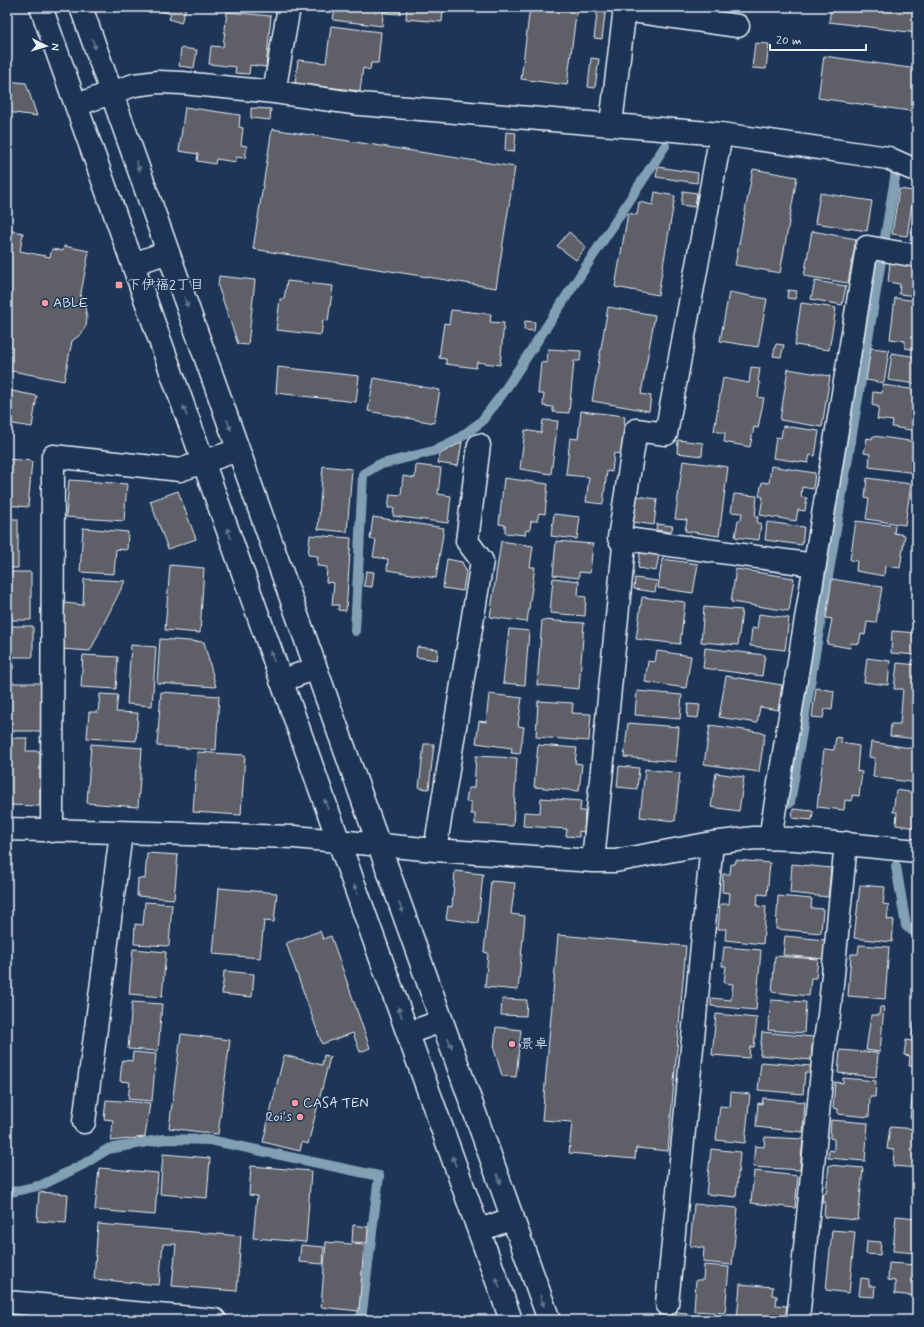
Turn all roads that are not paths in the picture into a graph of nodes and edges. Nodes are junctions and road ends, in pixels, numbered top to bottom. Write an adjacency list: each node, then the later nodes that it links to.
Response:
1 (41, 7): 8 (street)
2 (81, 7): 6 (street, one-way to 6)
3 (289, 7): 7 (street)
4 (625, 8): 5 (street); 9 (street)
5 (738, 26)
6 (111, 92): 7 (street); 8 (street); 12 (street, one-way to 12)
7 (274, 92): 9 (street)
8 (76, 105): 14 (street)
9 (611, 124): 10 (street)
10 (721, 134): 11 (street); 18 (street)
11 (903, 165)
12 (168, 252): 14 (street); 16 (street, one-way to 16)
13 (917, 256): 19 (street)
14 (133, 264): 17 (street, one-way to 14)
15 (479, 445): 30 (street)
16 (238, 450): 17 (street); 20 (street)
17 (203, 462): 21 (street, one-way to 17); 23 (street)
18 (619, 538): 19 (street); 32 (street)
19 (815, 565): 25 (street)
20 (316, 668): 21 (street); 29 (street)
21 (282, 681): 26 (street, one-way to 21)
22 (7, 829): 23 (street)
23 (52, 831): 24 (street)
24 (121, 833): 26 (street); 35 (street)
25 (770, 838): 27 (street); 28 (street)
26 (339, 841): 29 (street); 34 (street, one-way to 26)
27 (712, 843): 32 (street); 39 (street)
28 (846, 843): 31 (street); 43 (street)
29 (379, 845): 30 (street); 33 (street, one-way to 33)
30 (435, 850): 32 (street)
31 (917, 851)
32 (593, 861)
33 (442, 1021): 34 (street); 36 (street, one-way to 36)
34 (408, 1033): 37 (street, one-way to 34)
35 (84, 1122)
36 (513, 1218): 37 (street); 42 (street, one-way to 42)
37 (480, 1230): 41 (street, one-way to 37)
38 (7, 1302): 40 (street)
39 (667, 1304)
40 (215, 1320)
41 (511, 1320)
42 (549, 1320)
43 (798, 1320)

